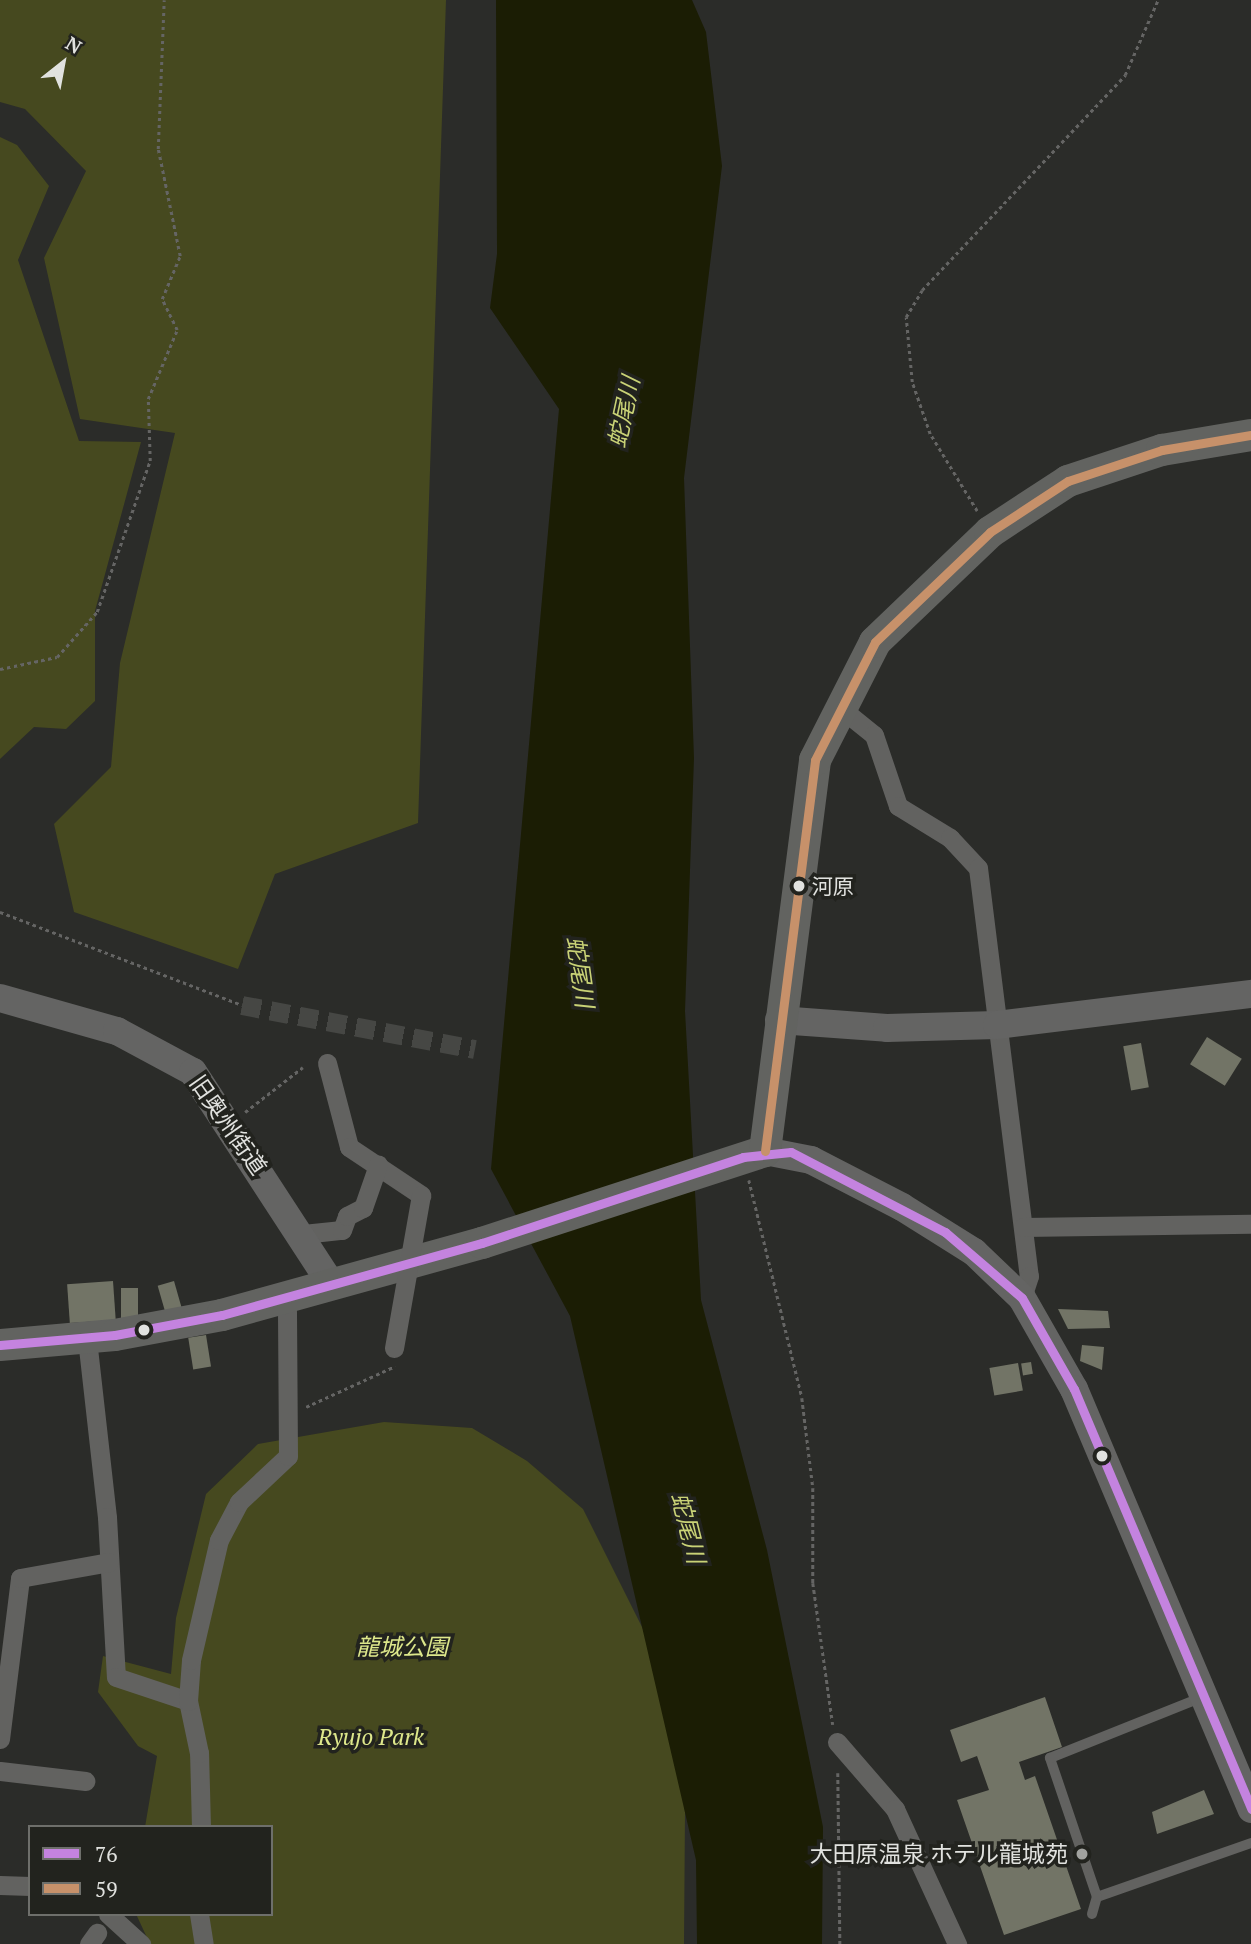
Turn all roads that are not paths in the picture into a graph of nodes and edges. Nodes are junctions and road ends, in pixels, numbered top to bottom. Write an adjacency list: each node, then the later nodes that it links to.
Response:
1 (1251, 435): 2 (main road)
2 (838, 706): 5 (main road); 6 (street)
3 (1251, 994): 6 (street)
4 (0, 998): 12 (street, 旧奥州街道)
5 (779, 1020): 6 (street); 8 (main road)
6 (997, 1025): 11 (street)
7 (327, 1063): 9 (street)
8 (747, 1156): 13 (main road); 15 (street)
9 (379, 1165): 12 (street); 18 (street, bridge)
10 (1251, 1224): 11 (street)
11 (1023, 1227): 15 (street)
12 (303, 1234): 13 (street, 旧奥州街道)
13 (330, 1282): 14 (main road)
14 (286, 1297): 16 (main road); 22 (street)
15 (1022, 1298): 21 (street)
16 (87, 1339): 17 (main road); 19 (street)
17 (0, 1345)
18 (394, 1348)
19 (109, 1562): 20 (street); 22 (street)
20 (4, 1660): 23 (street)
21 (1204, 1696): 27 (street); 32 (lane)
22 (188, 1701): 28 (street)
23 (0, 1739)
24 (836, 1742): 38 (street)
25 (0, 1771): 26 (street)
26 (85, 1781)
27 (1251, 1809)
28 (201, 1825)
29 (1251, 1843): 32 (lane)
30 (0, 1885): 31 (street)
31 (28, 1886)
32 (1097, 1897): 33 (lane)
33 (1092, 1914)
34 (109, 1916): 36 (street)
35 (199, 1916): 37 (street)
36 (141, 1944)
37 (204, 1944)
38 (957, 1944)

